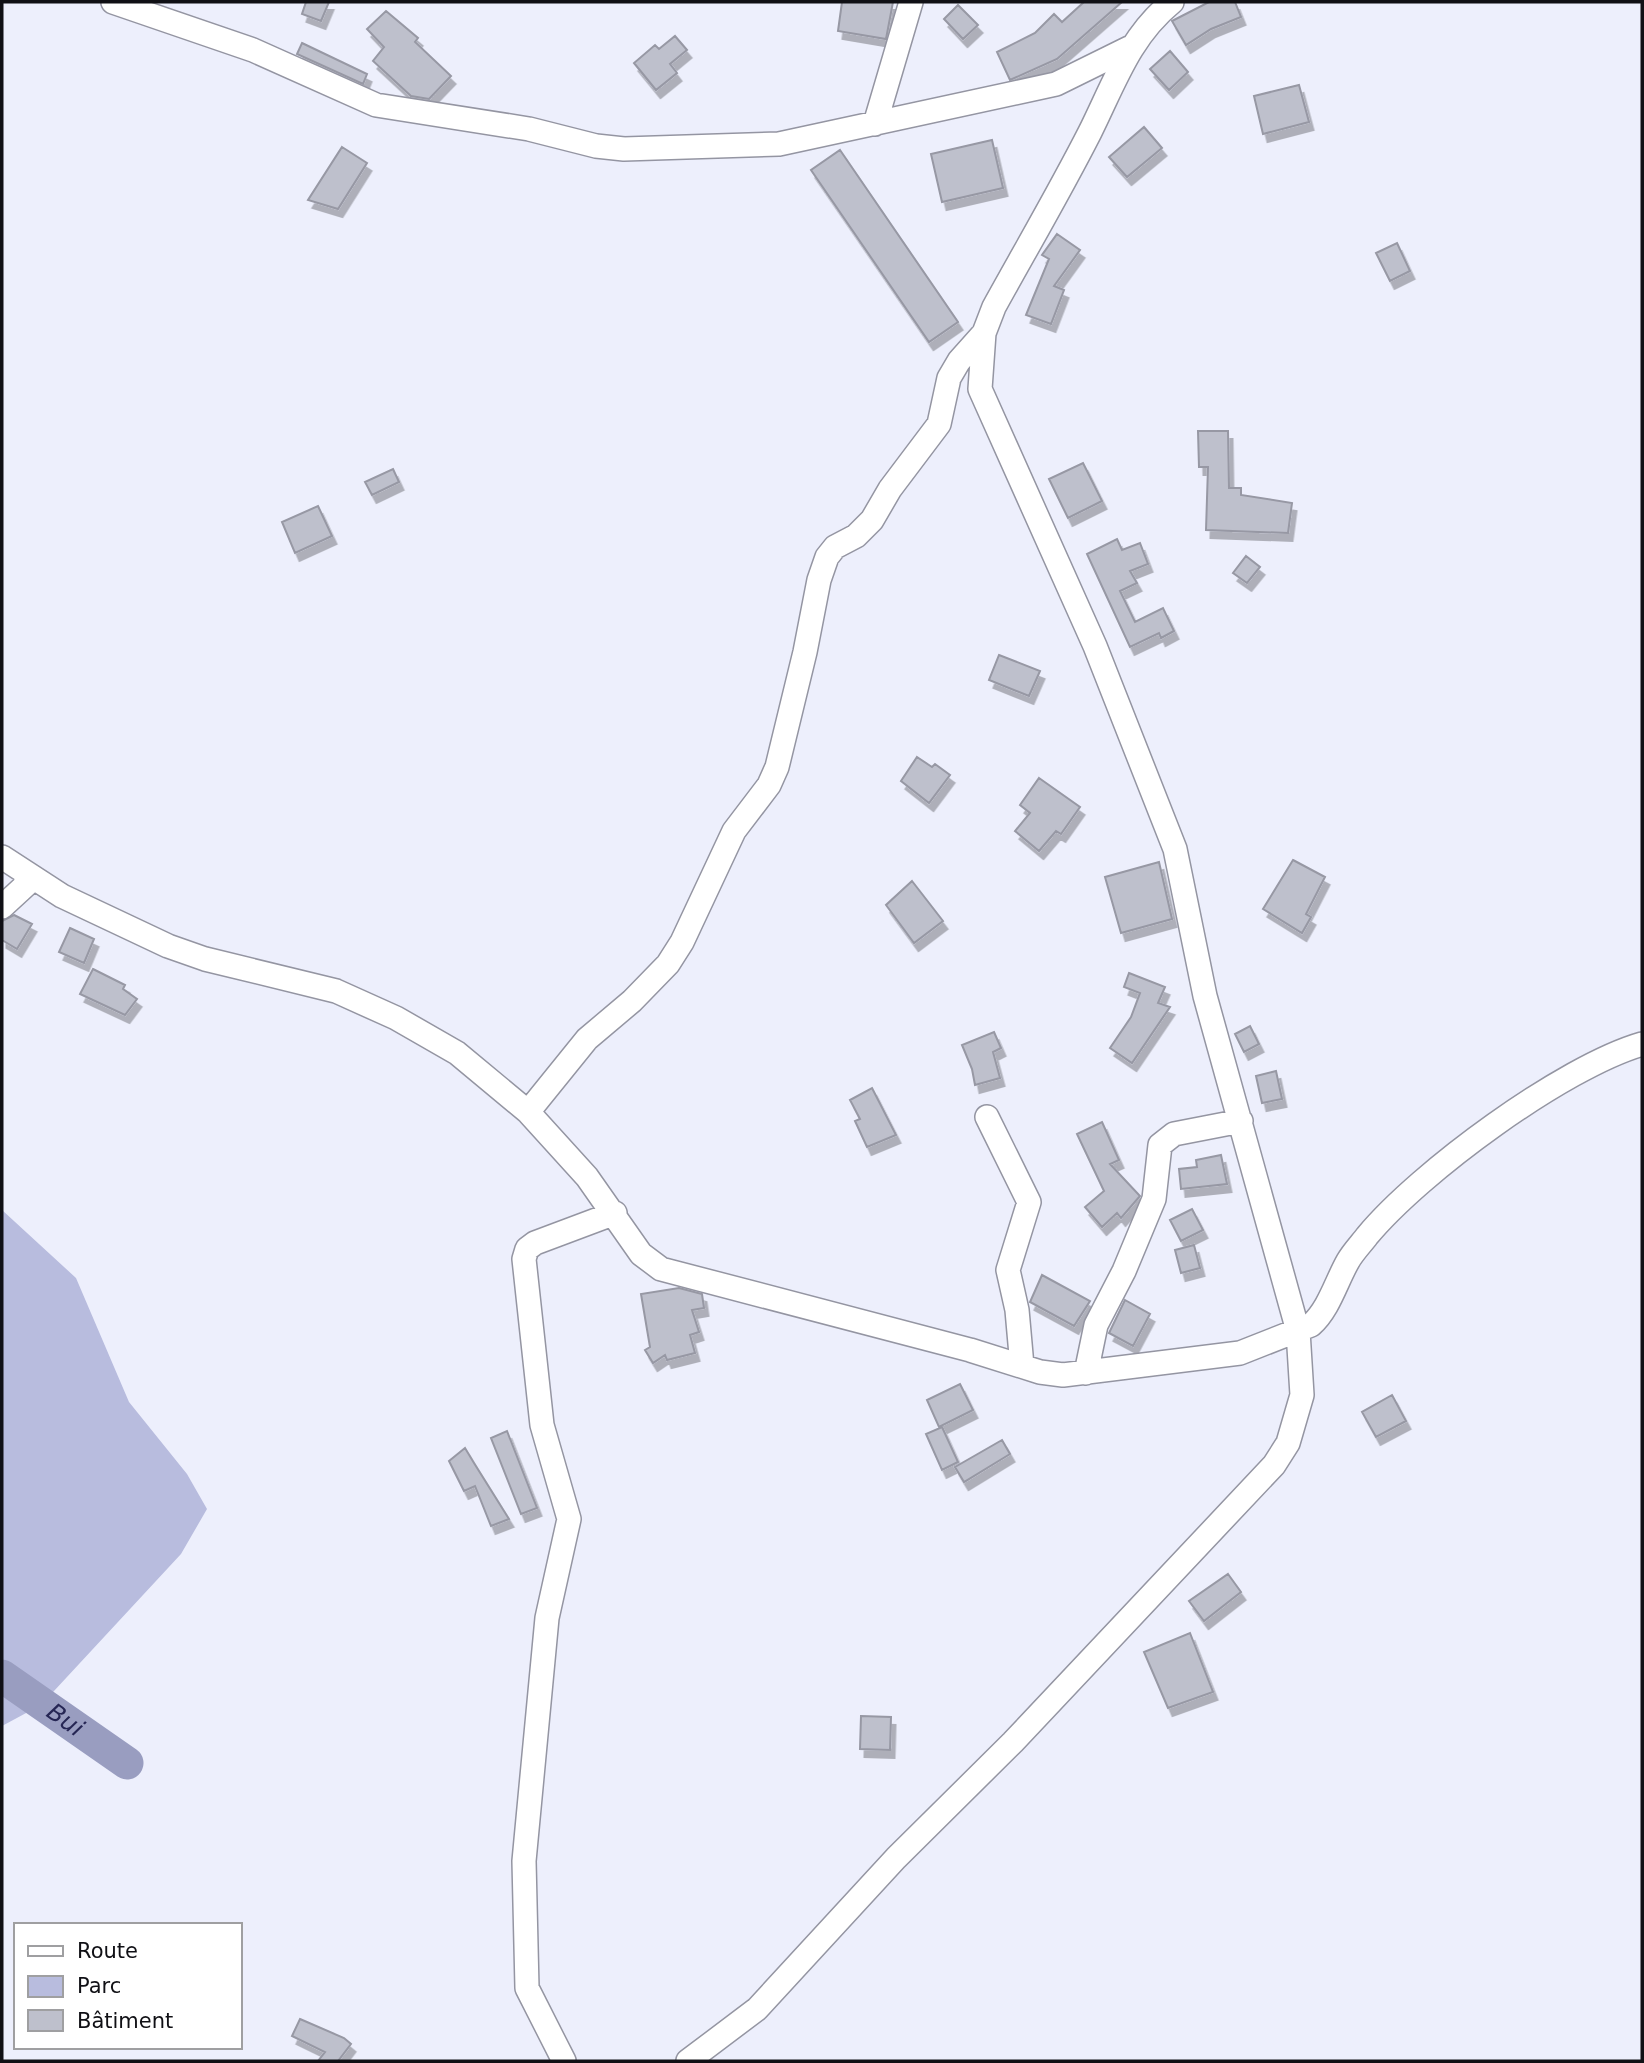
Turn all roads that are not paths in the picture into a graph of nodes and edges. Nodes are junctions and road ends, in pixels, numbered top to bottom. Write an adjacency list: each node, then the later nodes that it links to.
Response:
1 (113, 2): 5 (street)
2 (911, 2): 5 (street)
3 (1172, 2): 4 (street)
4 (1129, 48): 5 (street); 6 (street)
5 (875, 124)
6 (984, 333): 7 (street); 8 (street)
7 (960, 361): 8 (street); 13 (street)
8 (980, 389): 15 (street)
9 (2, 857): 10 (street)
10 (25, 874): 11 (street); 13 (street)
11 (2, 907)
12 (1642, 1044): 17 (street)
13 (528, 1112): 16 (street)
14 (987, 1117): 18 (street)
15 (1241, 1121): 17 (street); 19 (street)
16 (615, 1213): 18 (street); 20 (street)
17 (1298, 1331): 19 (street); 21 (street)
18 (1023, 1366): 19 (street)
19 (1086, 1373)
20 (564, 2061)
21 (688, 2061)

